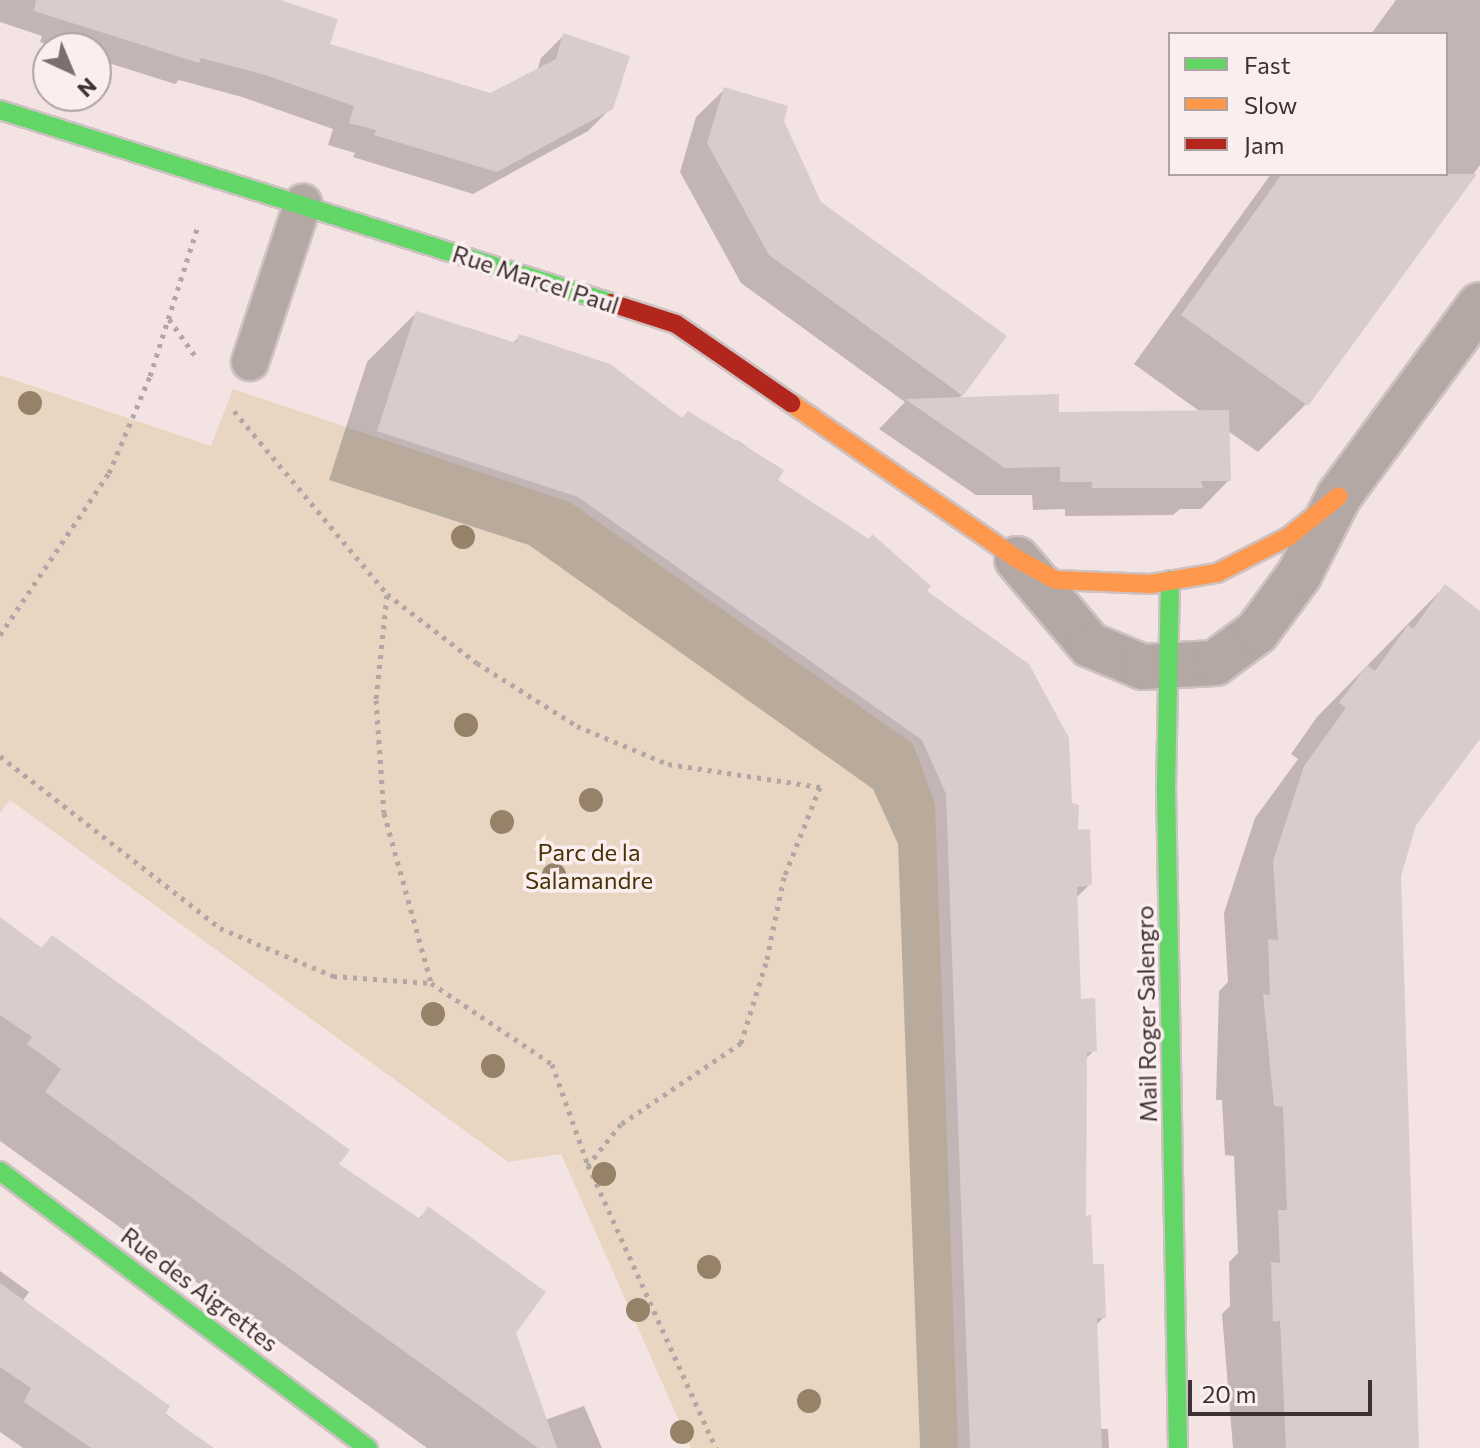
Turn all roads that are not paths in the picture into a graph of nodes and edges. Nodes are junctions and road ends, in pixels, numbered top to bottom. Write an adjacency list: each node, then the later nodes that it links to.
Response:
1 (0, 110): 2 (street, Rue Marcel Paul)
2 (303, 203): 4 (lane); 6 (street, Rue Marcel Paul)
3 (1480, 305): 5 (street, Rue Marcel Paul)
4 (250, 362)
5 (1339, 496): 7 (street, Rue Marcel Paul); 8 (street, Rue Marcel Paul)
6 (1017, 559): 7 (street, Rue Marcel Paul); 8 (street, Rue Marcel Paul)
7 (1170, 580): 8 (street, Mail Roger Salengro)
8 (1171, 668): 11 (street, Mail Roger Salengro)
9 (0, 1171): 10 (street, Rue des Aigrettes)
10 (368, 1448)
11 (1178, 1448)

